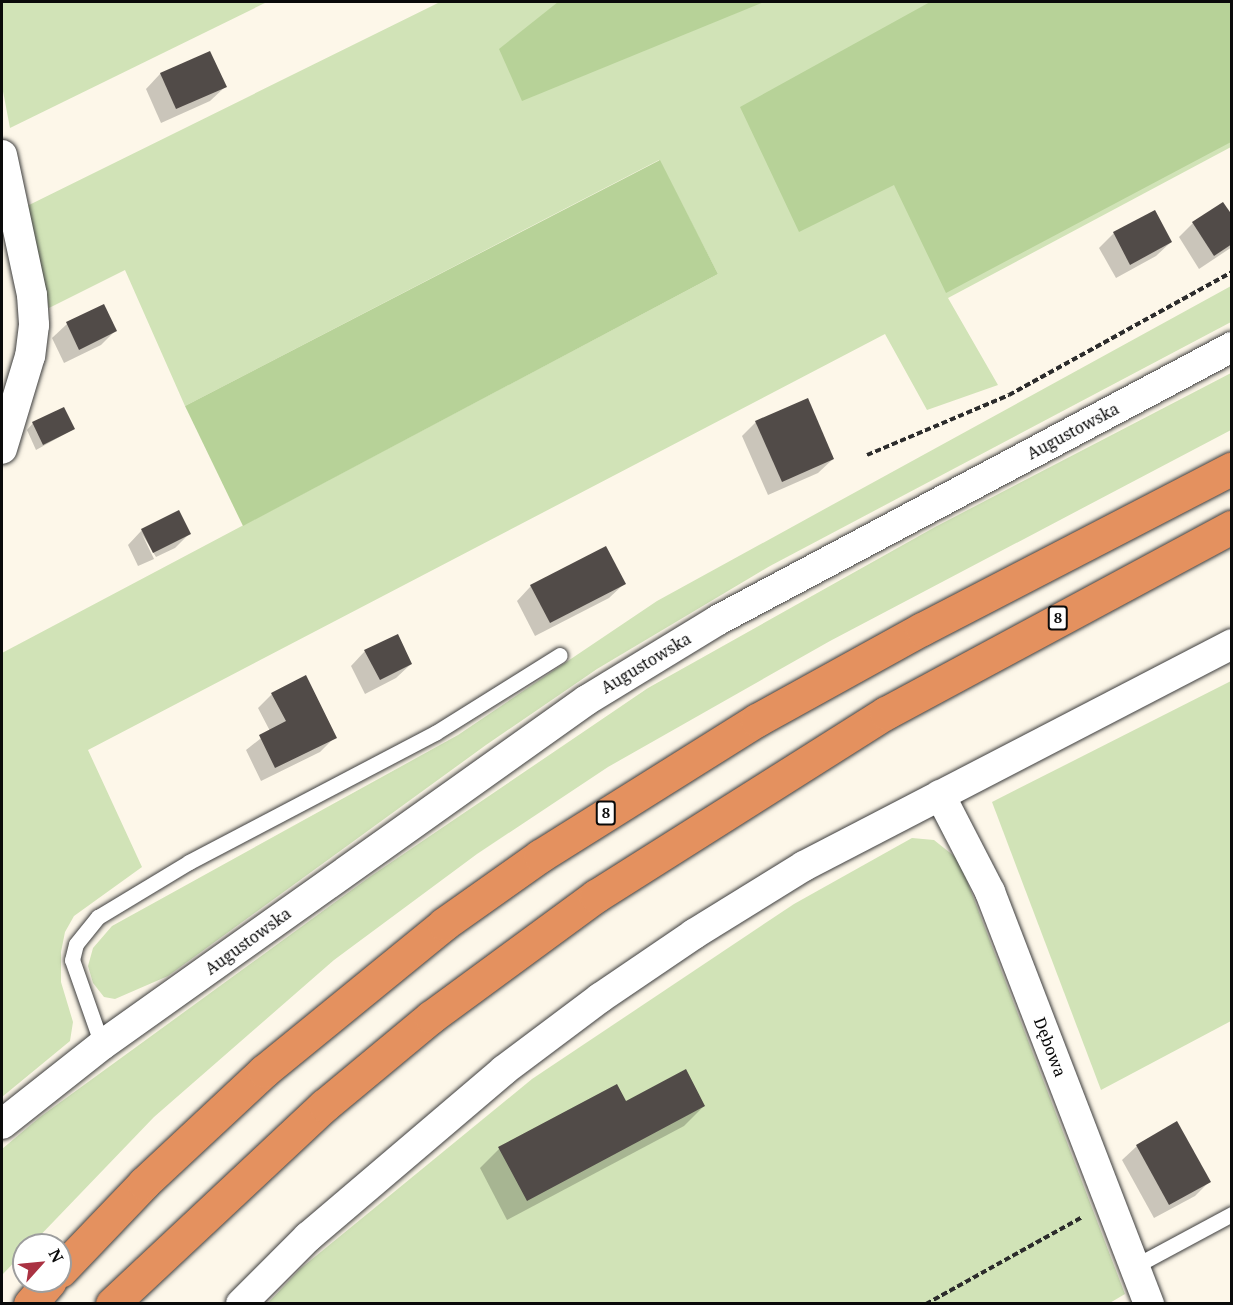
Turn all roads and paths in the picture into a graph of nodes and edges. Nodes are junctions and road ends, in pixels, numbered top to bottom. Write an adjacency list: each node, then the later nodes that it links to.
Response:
1 (2, 155): 4 (street)
2 (1232, 272): 5 (path)
3 (1232, 347): 11 (street, Augustowska)
4 (2, 449)
5 (867, 455)
6 (1232, 468): 15 (highway, 8)
7 (1232, 527): 17 (highway, 8)
8 (1232, 644): 10 (street)
9 (560, 655): 11 (lane)
10 (940, 795): 13 (street, Dębowa); 18 (street)
11 (102, 1045): 12 (street, Augustowska)
12 (2, 1124)
13 (1109, 1202): 16 (street, Dębowa); 19 (path)
14 (1232, 1214): 16 (lane)
15 (72, 1258)
16 (1135, 1266): 20 (street, Dębowa)
17 (112, 1304)
18 (241, 1304)
19 (926, 1304)
20 (1149, 1304)

